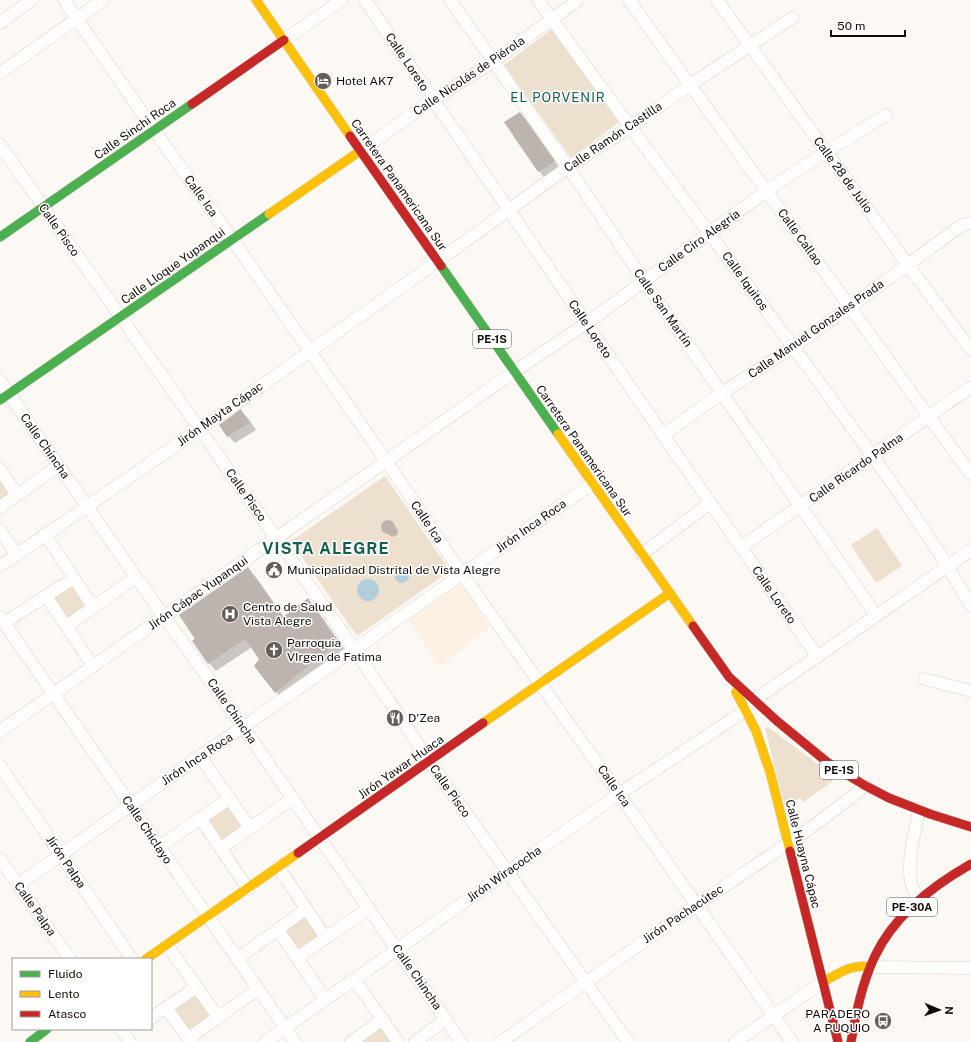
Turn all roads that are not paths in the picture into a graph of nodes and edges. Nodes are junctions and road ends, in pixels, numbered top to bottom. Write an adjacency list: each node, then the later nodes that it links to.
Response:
1 (32, 0): 15 (street)
2 (64, 0): 12 (street, Calle Ica)
3 (103, 0): 12 (street)
4 (256, 0): 16 (main road, Carretera Panamericana Sur / PE-1S)
5 (342, 0): 16 (street)
6 (364, 0): 21 (street, Calle Loreto)
7 (450, 0): 18 (street, Calle San Martín)
8 (538, 0): 14 (street, Calle Iquitos)
9 (578, 0): 14 (street, Calle Nicolás de Piérola)
10 (629, 0): 20 (street, Calle Callao)
11 (717, 0): 17 (street, Calle 28 de Julio)
12 (76, 18): 19 (street); 24 (street, Calle Ica)
13 (792, 18): 17 (street, Calle Ramón Castilla)
14 (552, 19): 18 (street, Calle Nicolás de Piérola); 23 (street, Calle Iquitos)
15 (0, 23)
16 (284, 40): 24 (main road, Calle Sinchi Roca); 26 (main road, Carretera Panamericana Sur / PE-1S)
17 (750, 45): 20 (street, Calle Ramón Castilla); 27 (street, Calle 28 de Julio)
18 (493, 62): 21 (street, Calle Nicolás de Piérola); 28 (street, Calle San Martín)
19 (0, 73)
20 (690, 85): 23 (street, Calle Ramón Castilla); 29 (street, Calle Callao)
21 (433, 100): 26 (street, Calle Nicolás de Piérola); 31 (street, Calle Loreto)
22 (886, 115): 27 (street, Calle Ciro Alegría)
23 (630, 127): 28 (street, Calle Ramón Castilla); 33 (street, Calle Iquitos)
24 (154, 130): 30 (main road, Calle Sinchi Roca); 35 (street, Calle Ica)
25 (0, 145): 30 (street, Calle Pisco)
26 (360, 151): 35 (main road, Calle Lloque Yupanqui); 36 (main road, Carretera Panamericana Sur / PE-1S)
27 (826, 151): 29 (street, Calle Ciro Alegría); 37 (street, Calle 28 de Julio)
28 (568, 167): 31 (street, Calle Ramón Castilla); 38 (street, Calle San Martín)
29 (767, 192): 33 (street, Calle Ciro Alegría); 39 (street, Calle Callao)
30 (43, 207): 34 (main road, Calle Sinchi Roca); 40 (street, Calle Pisco)
31 (508, 211): 36 (street, Calle Ramón Castilla); 41 (street, Calle Loreto)
32 (971, 223): 37 (street, Calle Manuel Gonzales Prada)
33 (710, 233): 38 (street, Calle Ciro Alegría); 42 (street, Calle Iquitos)
34 (0, 237)
35 (232, 239): 40 (main road, Calle Lloque Yupanqui); 44 (street, Calle Ica)
36 (438, 261): 44 (street, Jirón Mayta Cápac); 45 (main road, Carretera Panamericana Sur / PE-1S)
37 (908, 265): 39 (street, Calle Manuel Gonzales Prada); 43 (street, Calle 28 de Julio)
38 (644, 281): 41 (street, Calle Ciro Alegría); 48 (street, Calle San Martín)
39 (850, 307): 42 (street, Calle Manuel Gonzales Prada); 50 (street, Calle Callao)
40 (120, 317): 49 (main road, Calle Lloque Yupanqui); 51 (street, Calle Pisco)
41 (586, 323): 45 (street, Calle Ciro Alegría); 52 (street, Calle Loreto)
42 (793, 347): 48 (street, Calle Manuel Gonzales Prada); 53 (street, Calle Iquitos)
43 (971, 350)
44 (309, 351): 51 (street, Jirón Mayta Cápac); 54 (street, Calle Ica)
45 (514, 372): 54 (street, Jirón Cápac Yupanqui); 58 (main road, Carretera Panamericana Sur / PE-1S)
46 (0, 382): 49 (street, Calle Chincha)
47 (971, 387): 50 (street, Calle Ricardo Palma)
48 (722, 393): 52 (street, Calle Manuel Gonzales Prada); 62 (street, Calle San Martín)
49 (4, 397): 55 (street, Calle Chincha)
50 (929, 417): 53 (street, Calle Ricardo Palma); 57 (street, Calle Callao)
51 (200, 429): 61 (street, Jirón Mayta Cápac); 66 (street, Calle Pisco)
52 (663, 436): 60 (street, Calle Loreto)
53 (872, 456): 62 (street, Calle Ricardo Palma); 72 (street, Calle Iquitos)
54 (387, 462): 66 (street, Jirón Cápac Yupanqui); 73 (street, Calle Ica)
55 (58, 466): 59 (street); 61 (street, Calle Chincha)
56 (0, 468): 59 (street)
57 (971, 474)
58 (593, 483): 70 (main road, Carretera Panamericana Sur / PE-1S); 73 (street, Jirón Inca Roca)
59 (17, 495): 63 (street)
60 (710, 503): 67 (street, Calle Loreto); 70 (street)
61 (86, 506): 65 (street, Jirón Mayta Cápac); 74 (street, Calle Chincha)
62 (801, 506): 67 (street, Calle Ricardo Palma); 80 (street, Calle San Martín)
63 (0, 507)
64 (0, 530): 69 (street)
65 (45, 534): 69 (street, Jirón Mayta Cápac); 75 (street)
66 (276, 538): 81 (street, Jirón Cápac Yupanqui); 84 (street, Calle Pisco)
67 (741, 547): 85 (street, Calle Loreto)
68 (971, 550): 72 (street, Jirón Wiracocha)
69 (16, 554): 71 (street, Jirón Mayta Cápac)
70 (642, 554): 76 (main road, Carretera Panamericana Sur / PE-1S)
71 (0, 566)
72 (948, 566): 78 (street, Calle Iquitos); 80 (street, Jirón Wiracocha)
73 (462, 574): 84 (street, Jirón Inca Roca); 89 (street, Calle Ica)
74 (136, 577): 79 (street); 81 (street, Calle Chincha)
75 (74, 578): 77 (street); 79 (street)
76 (670, 593): 87 (main road, Carretera Panamericana Sur / PE-1S); 89 (main road, Jirón Yawar Huaca)
77 (46, 596): 82 (street); 83 (street)
78 (971, 606)
79 (94, 607): 83 (street)
80 (876, 615): 85 (street, Jirón Wiracocha)
81 (165, 617): 86 (street, Jirón Cápac Yupanqui); 93 (street, Calle Chincha)
82 (2, 620): 91 (street, Calle Chiclayo)
83 (67, 626): 86 (street)
84 (354, 649): 93 (street, Jirón Inca Roca); 96 (street, Calle Pisco)
85 (817, 656): 92 (street, Jirón Wiracocha)
86 (93, 666): 91 (street, Jirón Cápac Yupanqui)
87 (728, 677): 92 (main road, Calle Huayna Cápac)
88 (925, 679): 90 (street)
89 (541, 684): 96 (main road, Jirón Yawar Huaca); 99 (street, Calle Ica)
90 (971, 691)
91 (54, 693): 94 (street, Jirón Cápac Yupanqui); 102 (street, Calle Chiclayo)
92 (750, 705): 98 (main road, PE-1S); 99 (street, Jirón Wiracocha); 108 (main road, Calle Huayna Cápac)
93 (244, 727): 95 (street, Jirón Inca Roca); 100 (street, Calle Chincha)
94 (0, 731)
95 (200, 756): 101 (street); 102 (street, Jirón Inca Roca)
96 (430, 762): 107 (main road, Jirón Yawar Huaca); 115 (street, Calle Pisco)
97 (0, 766): 111 (street, Jirón Palpa)
98 (865, 786): 103 (main road, PE-1S); 108 (street, Jirón Pachacútec)
99 (619, 794): 115 (street, Jirón Wiracocha); 119 (street, Calle Ica)
100 (293, 798): 106 (street); 107 (street, Calle Chincha)
101 (229, 799): 104 (street); 106 (street)
102 (131, 805): 109 (street, Calle Chiclayo); 111 (street, Jirón Inca Roca)
103 (919, 809): 105 (main road, PE-1S); 118 (street)
104 (200, 818): 109 (street); 110 (street)
105 (971, 827)
106 (250, 828): 110 (street)
107 (320, 838): 114 (main road, Jirón Yawar Huaca); 120 (street, Calle Chincha)
108 (788, 843): 119 (street, Jirón Pachacútec); 136 (main road, Calle Huayna Cápac)
109 (159, 847): 122 (street, Calle Chiclayo)
110 (221, 848): 117 (street)
111 (61, 854): 116 (street, Jirón Inca Roca); 128 (street, Jirón Palpa)
112 (0, 859): 116 (street, Calle Palpa)
113 (971, 864): 118 (main road, PE-30A)
114 (278, 867): 117 (main road, Jirón Yawar Huaca); 121 (street)
115 (507, 872): 126 (street, Jirón Wiracocha); 135 (street, Calle Pisco)
116 (18, 885): 127 (street, Calle Palpa)
117 (248, 889): 122 (main road, Jirón Yawar Huaca)
118 (919, 900): 132 (main road, PE-30A)
119 (696, 905): 135 (street, Jirón Pachacútec); 141 (street, Calle Ica)
120 (369, 908): 124 (street); 126 (street, Calle Chincha)
121 (306, 909): 123 (street); 124 (street)
122 (207, 917): 125 (main road, Jirón Yawar Huaca); 130 (street, Calle Chiclayo)
123 (278, 930): 130 (street); 131 (street)
124 (326, 938): 131 (street)
125 (167, 944): 129 (main road, Jirón Yawar Huaca); 137 (street)
126 (398, 949): 134 (street, Jirón Wiracocha); 145 (street, Calle Chincha)
127 (69, 958)
128 (131, 958)
129 (147, 958)
130 (237, 958): 138 (street, Calle Chiclayo)
131 (297, 958): 139 (street)
132 (870, 968): 133 (street); 136 (main road); 161 (main road, PE-30A)
133 (971, 968)
134 (354, 979): 139 (street, Jirón Wiracocha); 144 (street)
135 (586, 981): 156 (street, Jirón Pachacútec); 157 (street, Calle Pisco)
136 (823, 982): 141 (street); 160 (main road, Calle Huayna Cápac)
137 (197, 987): 140 (street); 143 (street)
138 (258, 989): 143 (street); 146 (street, Calle Chiclayo)
139 (325, 999): 146 (street, Jirón Wiracocha)
140 (166, 1008): 142 (street); 148 (street)
141 (773, 1016): 158 (street); 159 (street, Calle Ica)
142 (152, 1017)
143 (218, 1017): 148 (street)
144 (382, 1019): 149 (street); 153 (street)
145 (446, 1019): 154 (street); 155 (street, Calle Chincha)
146 (285, 1027): 151 (street, Jirón Wiracocha); 152 (street, Calle Chiclayo)
147 (46, 1030): 150 (main road)
148 (190, 1040)
149 (353, 1041)
150 (30, 1042)
151 (265, 1042)
152 (295, 1042)
153 (398, 1042)
154 (415, 1042)
155 (461, 1042)
156 (501, 1042)
157 (628, 1042)
158 (736, 1042)
159 (792, 1042)
160 (838, 1042)
161 (851, 1042)

